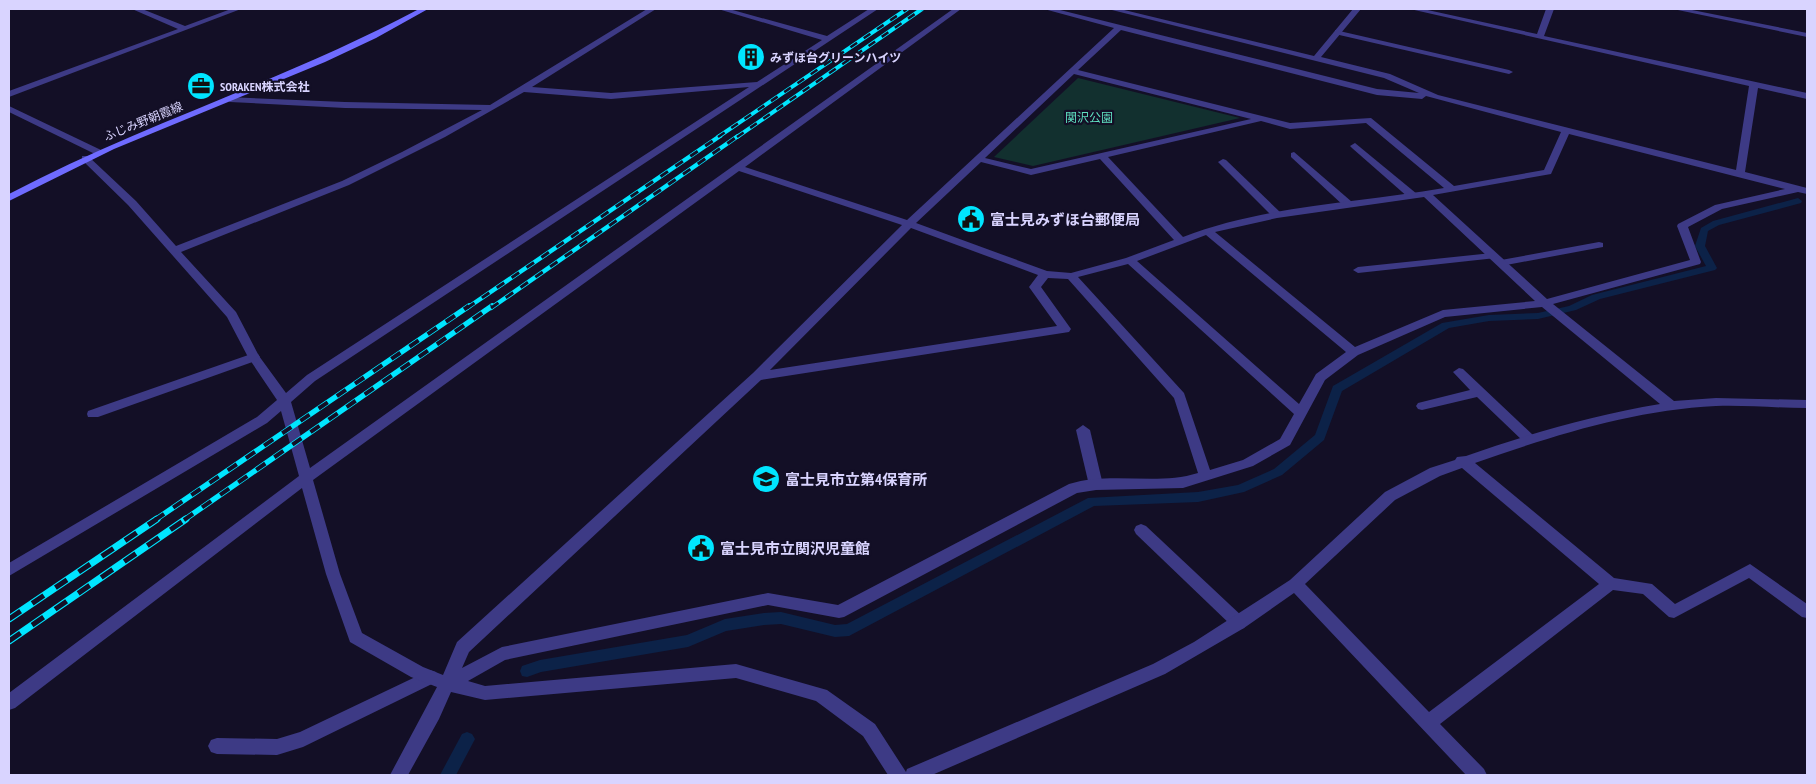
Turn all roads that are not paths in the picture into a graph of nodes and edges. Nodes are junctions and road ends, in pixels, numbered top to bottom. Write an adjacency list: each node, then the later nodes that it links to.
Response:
1 (136, 9): 15 (street)
2 (237, 9): 15 (street)
3 (424, 9): 29 (main road, ふじみ野朝霞線)
4 (652, 9): 25 (street)
5 (722, 9): 19 (street)
6 (874, 9): 19 (street)
7 (958, 9): 41 (street)
8 (1048, 9): 14 (street)
9 (1112, 9): 20 (street)
10 (1357, 9): 16 (street)
11 (1414, 9): 18 (street)
12 (1550, 9): 18 (street)
13 (1677, 9): 17 (street)
14 (1120, 27): 21 (street); 28 (street)
15 (183, 28): 26 (street)
16 (1338, 32): 20 (street); 22 (street)
17 (1806, 34)
18 (1540, 37): 24 (street)
19 (827, 39): 23 (street)
20 (1315, 59): 28 (street)
21 (1074, 72): 32 (street); 39 (street)
22 (1510, 72)
23 (759, 84): 25 (street); 66 (street)
24 (1754, 84): 27 (street); 42 (street)
25 (520, 89): 30 (street)
26 (9, 94)
27 (1807, 96)
28 (1435, 97): 33 (street)
29 (230, 99): 30 (street); 35 (main road, ふじみ野朝霞線)
30 (489, 107): 54 (street)
31 (9, 109): 35 (street)
32 (1260, 120): 36 (street); 43 (street)
33 (1566, 131): 42 (street); 43 (street)
34 (1355, 146): 46 (street)
35 (98, 152): 38 (main road, ふじみ野朝霞線)
36 (1102, 156): 39 (street); 52 (street)
37 (1294, 156): 48 (street)
38 (85, 158): 47 (main road, ふじみ野朝霞線); 54 (street)
39 (980, 159): 50 (street)
40 (1224, 162): 49 (street)
41 (736, 167): 50 (street); 76 (street)
42 (1740, 174): 44 (street)
43 (1452, 188): 45 (street)
44 (1802, 190): 60 (street)
45 (1425, 194): 46 (street); 55 (street)
46 (1413, 196): 48 (street)
47 (9, 198)
48 (1348, 204): 49 (street)
49 (1277, 214): 51 (street)
50 (910, 224): 58 (street); 64 (street)
51 (1207, 231): 52 (street); 61 (street)
52 (1180, 240): 56 (street)
53 (1599, 245): 55 (street)
54 (176, 250): 62 (street)
55 (1496, 259): 57 (street); 60 (street)
56 (1130, 260): 59 (street); 71 (street)
57 (1358, 270)
58 (1045, 274): 59 (street); 64 (street)
59 (1071, 276): 75 (street)
60 (1547, 305): 61 (street); 69 (street)
61 (1354, 352): 71 (street)
62 (254, 357): 66 (street); 70 (street)
63 (1459, 372): 65 (street)
64 (757, 376): 85 (street)
65 (1478, 392): 68 (street); 73 (street)
66 (284, 400): 76 (street); 79 (street)
67 (1807, 404): 69 (street)
68 (1422, 406)
69 (1671, 406): 73 (street)
70 (93, 414)
71 (1301, 414): 75 (street)
72 (1083, 430): 77 (street)
73 (1529, 439): 74 (street)
74 (1462, 460): 80 (street); 81 (street)
75 (1206, 477): 77 (street)
76 (306, 478): 84 (street); 86 (street)
77 (1096, 485): 85 (street)
78 (1141, 530): 83 (street)
79 (9, 570)
80 (1295, 584): 83 (street); 87 (street)
81 (1610, 584): 82 (street); 87 (street)
82 (1807, 612)
83 (1239, 623): 91 (street)
84 (430, 677): 85 (street); 88 (street)
85 (448, 684): 89 (street); 90 (street)
86 (9, 703)
87 (1428, 723): 92 (street)
88 (217, 746)
89 (399, 775)
90 (898, 775)
91 (913, 775)
92 (1478, 775)

